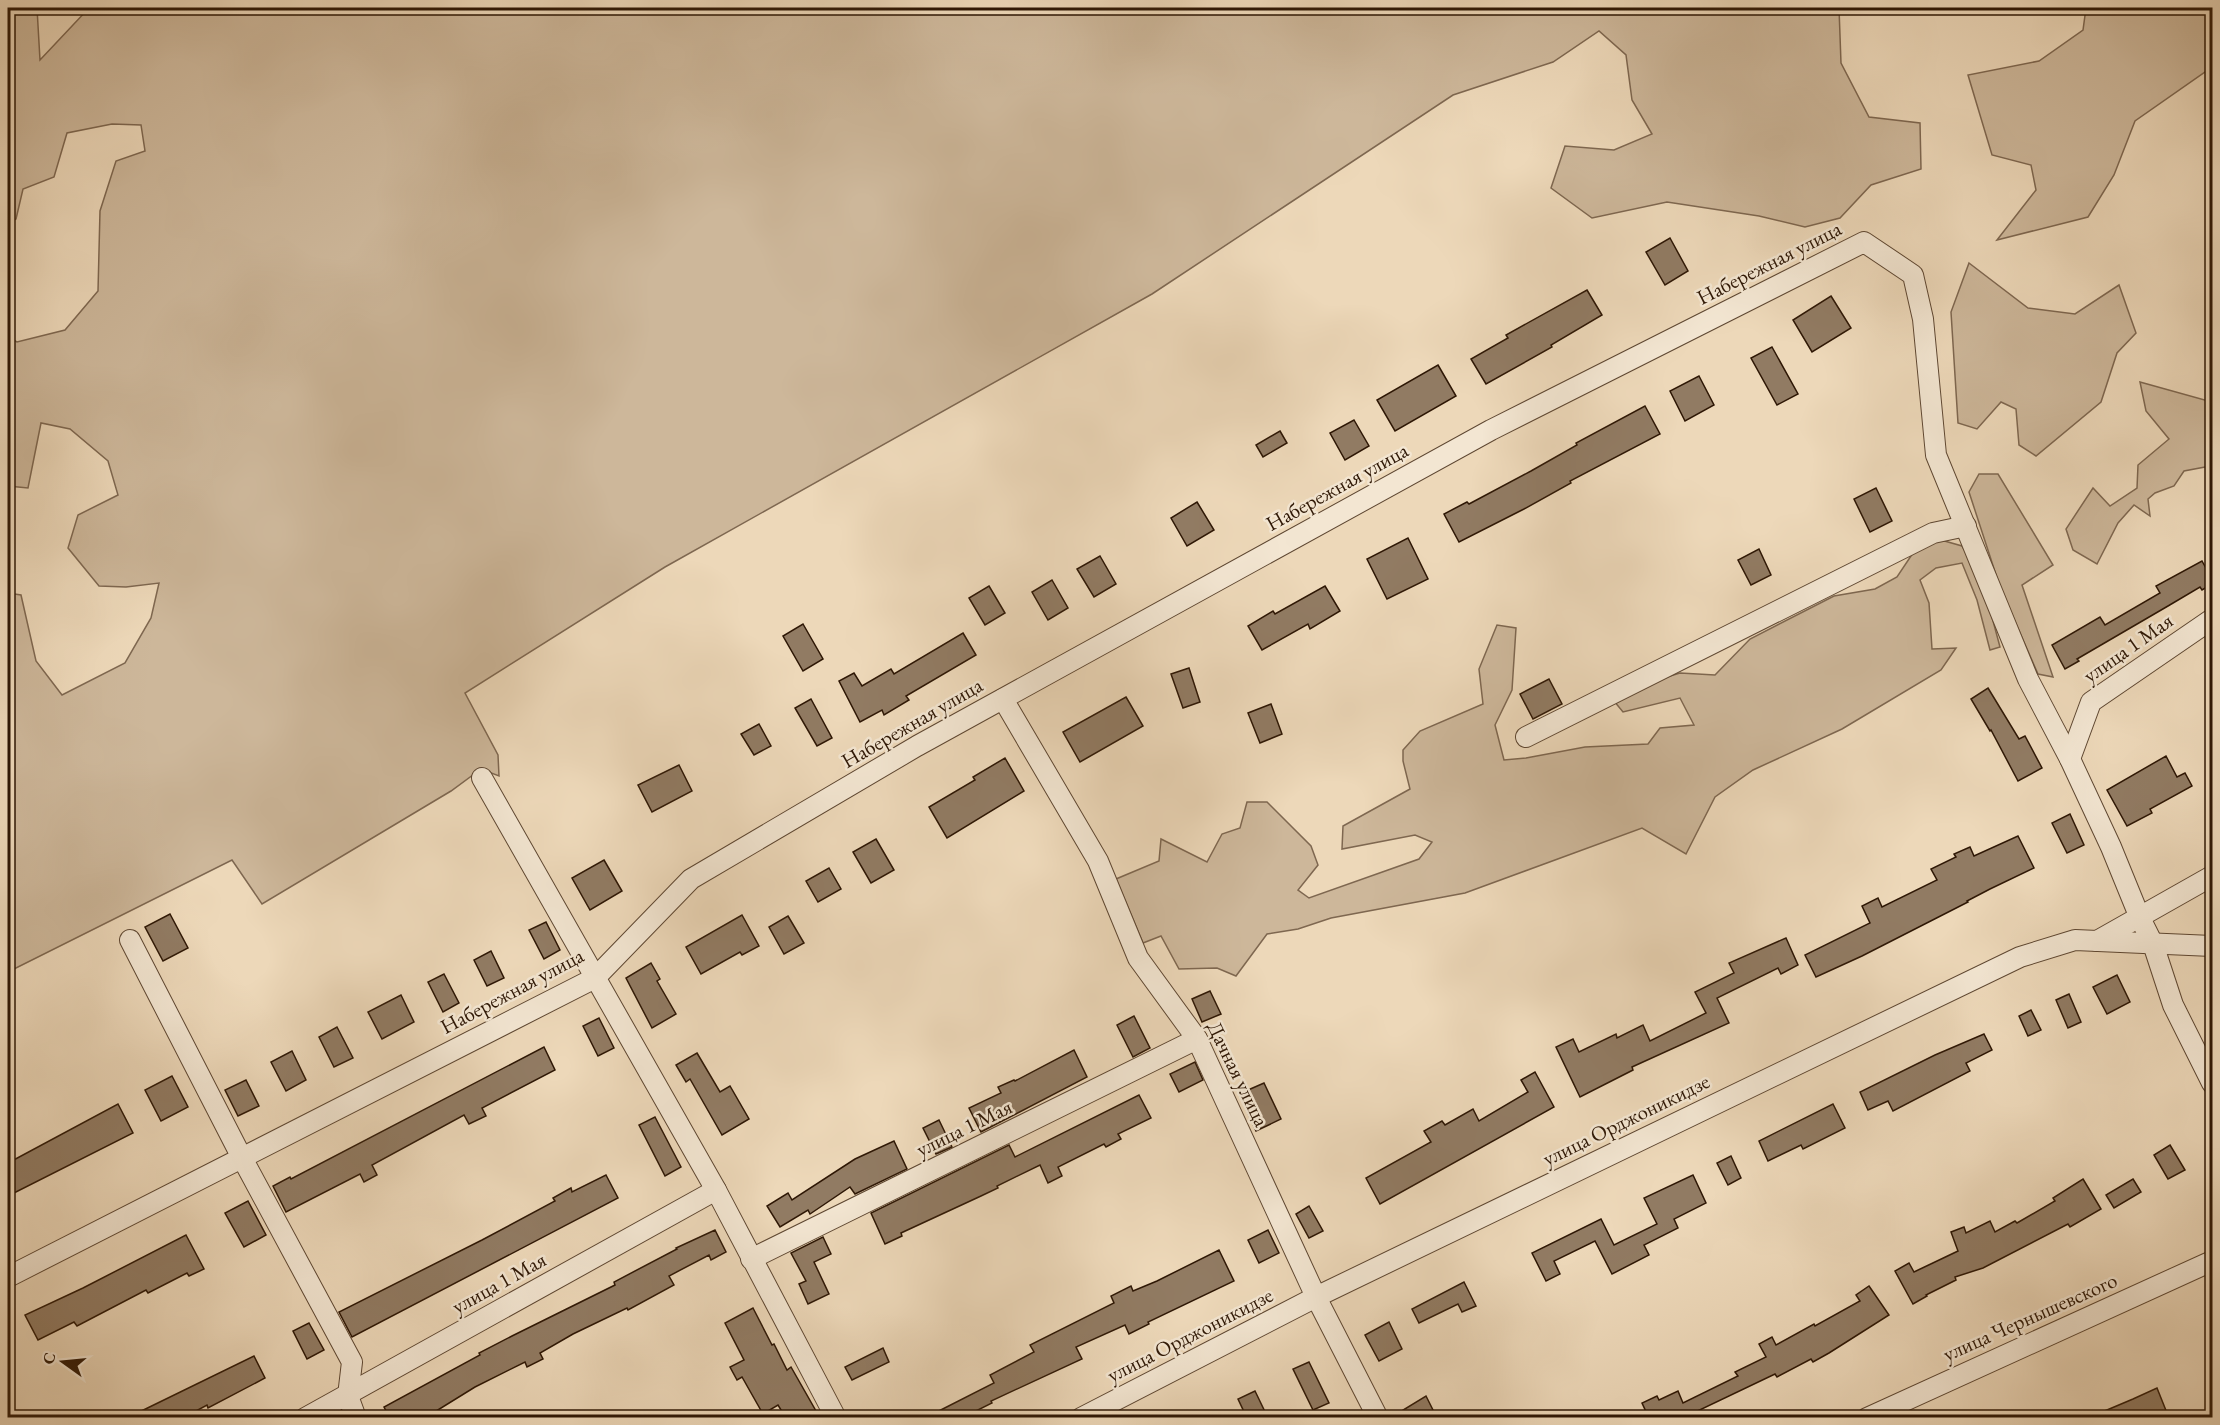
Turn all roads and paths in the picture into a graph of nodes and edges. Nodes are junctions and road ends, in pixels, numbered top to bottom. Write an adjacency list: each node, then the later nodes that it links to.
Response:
1 (1966, 526): 3 (street, Набережная улица); 4 (street); 5 (street)
2 (2212, 619): 5 (street, улица 1 Мая)
3 (1003, 699): 13 (street, Набережная улица); 14 (street, Дачная улица)
4 (1526, 737)
5 (2070, 759): 8 (street)
6 (482, 778): 13 (street)
7 (2212, 876): 8 (street)
8 (2140, 918): 10 (street); 11 (street)
9 (130, 940): 16 (street)
10 (2095, 942): 11 (street, улица Орджоникидзе); 21 (street, улица Орджоникидзе)
11 (2153, 944): 12 (street, улица Орджоникидзе); 15 (street)
12 (2212, 946)
13 (595, 978): 16 (street, Набережная улица); 17 (street)
14 (1197, 1039): 18 (street, улица 1 Мая); 21 (street, Дачная улица)
15 (2212, 1083)
16 (241, 1156): 20 (street, Набережная улица); 22 (street)
17 (716, 1190): 18 (street); 22 (street, улица 1 Мая)
18 (751, 1260): 25 (street)
19 (2212, 1261): 28 (street, улица Чернышевского)
20 (8, 1277)
21 (1316, 1297): 26 (street, улица Орджоникидзе); 27 (street, Дачная улица)
22 (348, 1395): 23 (street, улица 1 Мая); 24 (street)
23 (306, 1418)
24 (356, 1418)
25 (836, 1418)
26 (1081, 1418)
27 (1378, 1418)
28 (1867, 1418)

